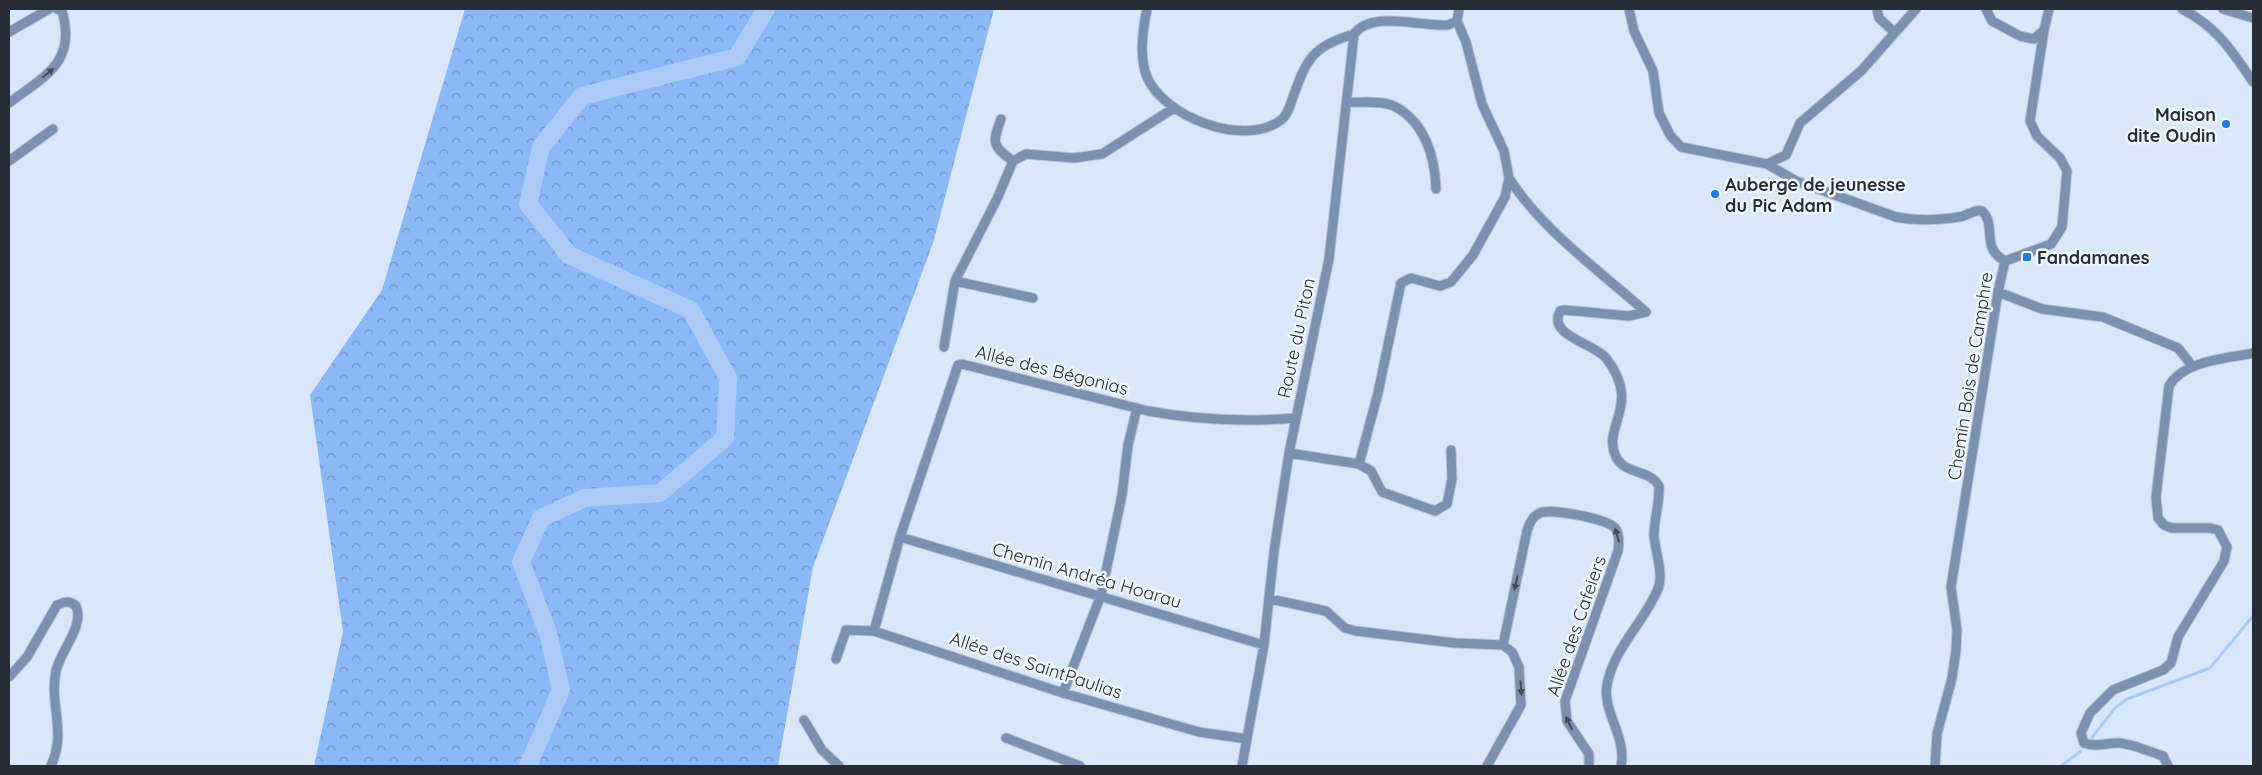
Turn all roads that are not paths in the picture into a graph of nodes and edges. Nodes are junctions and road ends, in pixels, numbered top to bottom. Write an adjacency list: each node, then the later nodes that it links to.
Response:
1 (48, 9): 15 (street)
2 (57, 9): 20 (street, one-way to 2)
3 (1146, 9): 21 (street)
4 (1459, 9): 13 (street)
5 (1629, 9): 26 (street)
6 (1877, 9): 16 (street)
7 (1916, 9): 16 (street)
8 (1986, 9): 14 (street)
9 (2049, 9): 14 (street, Chemin Bois de Camphre)
10 (2182, 9): 18 (street)
11 (2223, 9): 12 (street)
12 (2253, 18)
13 (1457, 21): 17 (street); 27 (street)
14 (2044, 30): 29 (street, Chemin Bois de Camphre)
15 (9, 32)
16 (1894, 32): 26 (street)
17 (1354, 34): 19 (street, Route du Piton); 21 (street)
18 (2253, 82)
19 (1347, 102): 28 (street); 37 (street, Route du Piton)
20 (9, 103)
21 (1174, 108): 25 (street)
22 (1000, 119): 25 (street)
23 (53, 129): 24 (street)
24 (9, 160)
25 (1013, 161): 30 (street)
26 (1767, 164): 29 (street)
27 (1509, 178): 40 (street); 59 (street)
28 (1436, 189)
29 (2005, 261): 31 (street, Chemin Bois de Camphre)
30 (955, 281): 32 (street); 33 (street)
31 (1998, 292): 35 (street); 60 (street, Chemin Bois de Camphre)
32 (1032, 298)
33 (944, 347)
34 (2253, 353): 35 (street)
35 (2193, 367): 61 (street)
36 (1137, 408): 37 (street, Allée des Bégonias); 41 (street, Allée des Bégonias); 42 (street)
37 (1295, 418): 39 (street, Route du Piton)
38 (1452, 450): 40 (street)
39 (1289, 453): 40 (street); 43 (street, Route du Piton)
40 (1359, 464)
41 (900, 537): 42 (street, Chemin Andréa Hoarau); 44 (street, Allée des Bégonias)
42 (1101, 595): 45 (street, Chemin Andréa Hoarau); 49 (street)
43 (1270, 599): 45 (street, Route du Piton); 46 (street)
44 (874, 631): 47 (street, Allée des SaintPaulias); 49 (street, Allée des SaintPaulias)
45 (1264, 645): 52 (street, Route du Piton)
46 (1503, 645): 57 (street, Allée des Cafeiers, one-way to 57); 58 (street, Allée des Cafeiers, one-way to 46)
47 (836, 660)
48 (9, 677): 53 (street)
49 (1064, 693): 52 (street, Allée des SaintPaulias)
50 (804, 720): 54 (street)
51 (1006, 738): 55 (street)
52 (1247, 739): 56 (street, Route du Piton)
53 (51, 766)
54 (839, 766)
55 (1080, 766)
56 (1242, 766)
57 (1486, 766)
58 (1588, 766)
59 (1621, 766)
60 (1936, 766)
61 (2168, 766)

